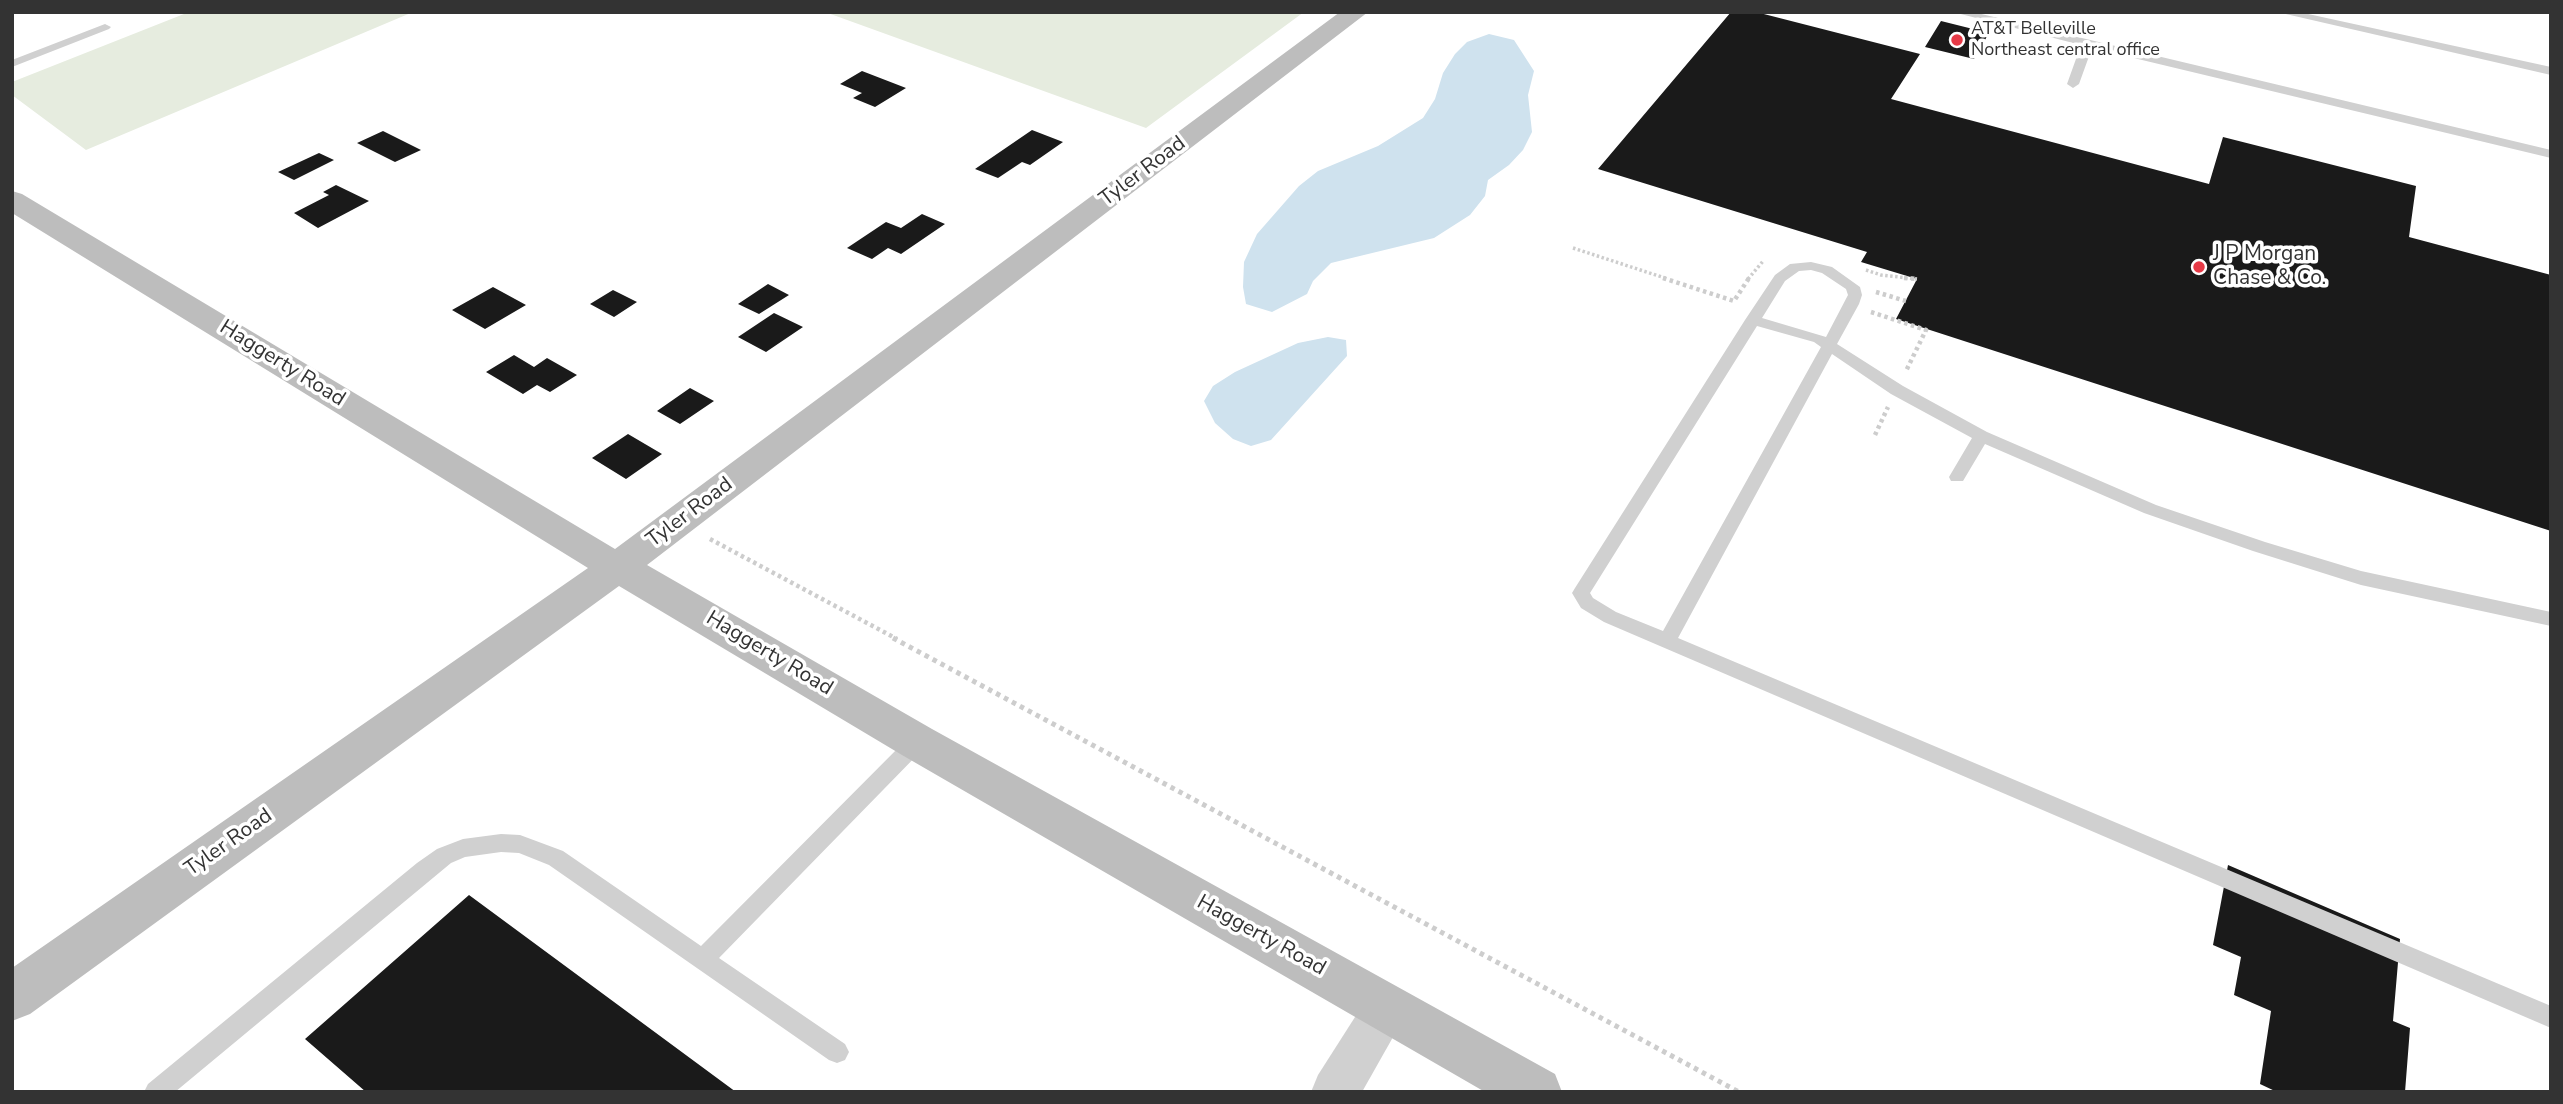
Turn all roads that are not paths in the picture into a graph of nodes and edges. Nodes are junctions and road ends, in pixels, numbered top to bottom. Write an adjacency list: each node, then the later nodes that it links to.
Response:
1 (1356, 12): 15 (main road, Tyler Road)
2 (1958, 12): 5 (lane)
3 (2282, 12): 7 (lane)
4 (105, 27): 6 (lane)
5 (2088, 43): 8 (lane); 9 (lane)
6 (12, 64)
7 (2551, 71)
8 (2073, 84)
9 (2551, 154)
10 (12, 200): 15 (main road, Haggerty Road)
11 (1752, 320): 12 (lane); 12 (lane); 17 (lane)
12 (1829, 347): 13 (lane); 17 (lane)
13 (1981, 436): 14 (lane); 16 (lane)
14 (1957, 477)
15 (618, 567): 18 (main road, Haggerty Road); 20 (main road, Tyler Road)
16 (2551, 619)
17 (1667, 641): 22 (lane)
18 (917, 742): 19 (lane); 21 (main road, Haggerty Road)
19 (703, 959): 23 (lane); 24 (lane)
20 (12, 997)
21 (1387, 1007): 25 (street); 26 (main road, Haggerty Road)
22 (2551, 1017)
23 (837, 1052)
24 (156, 1092)
25 (1335, 1092)
26 (1536, 1092)

